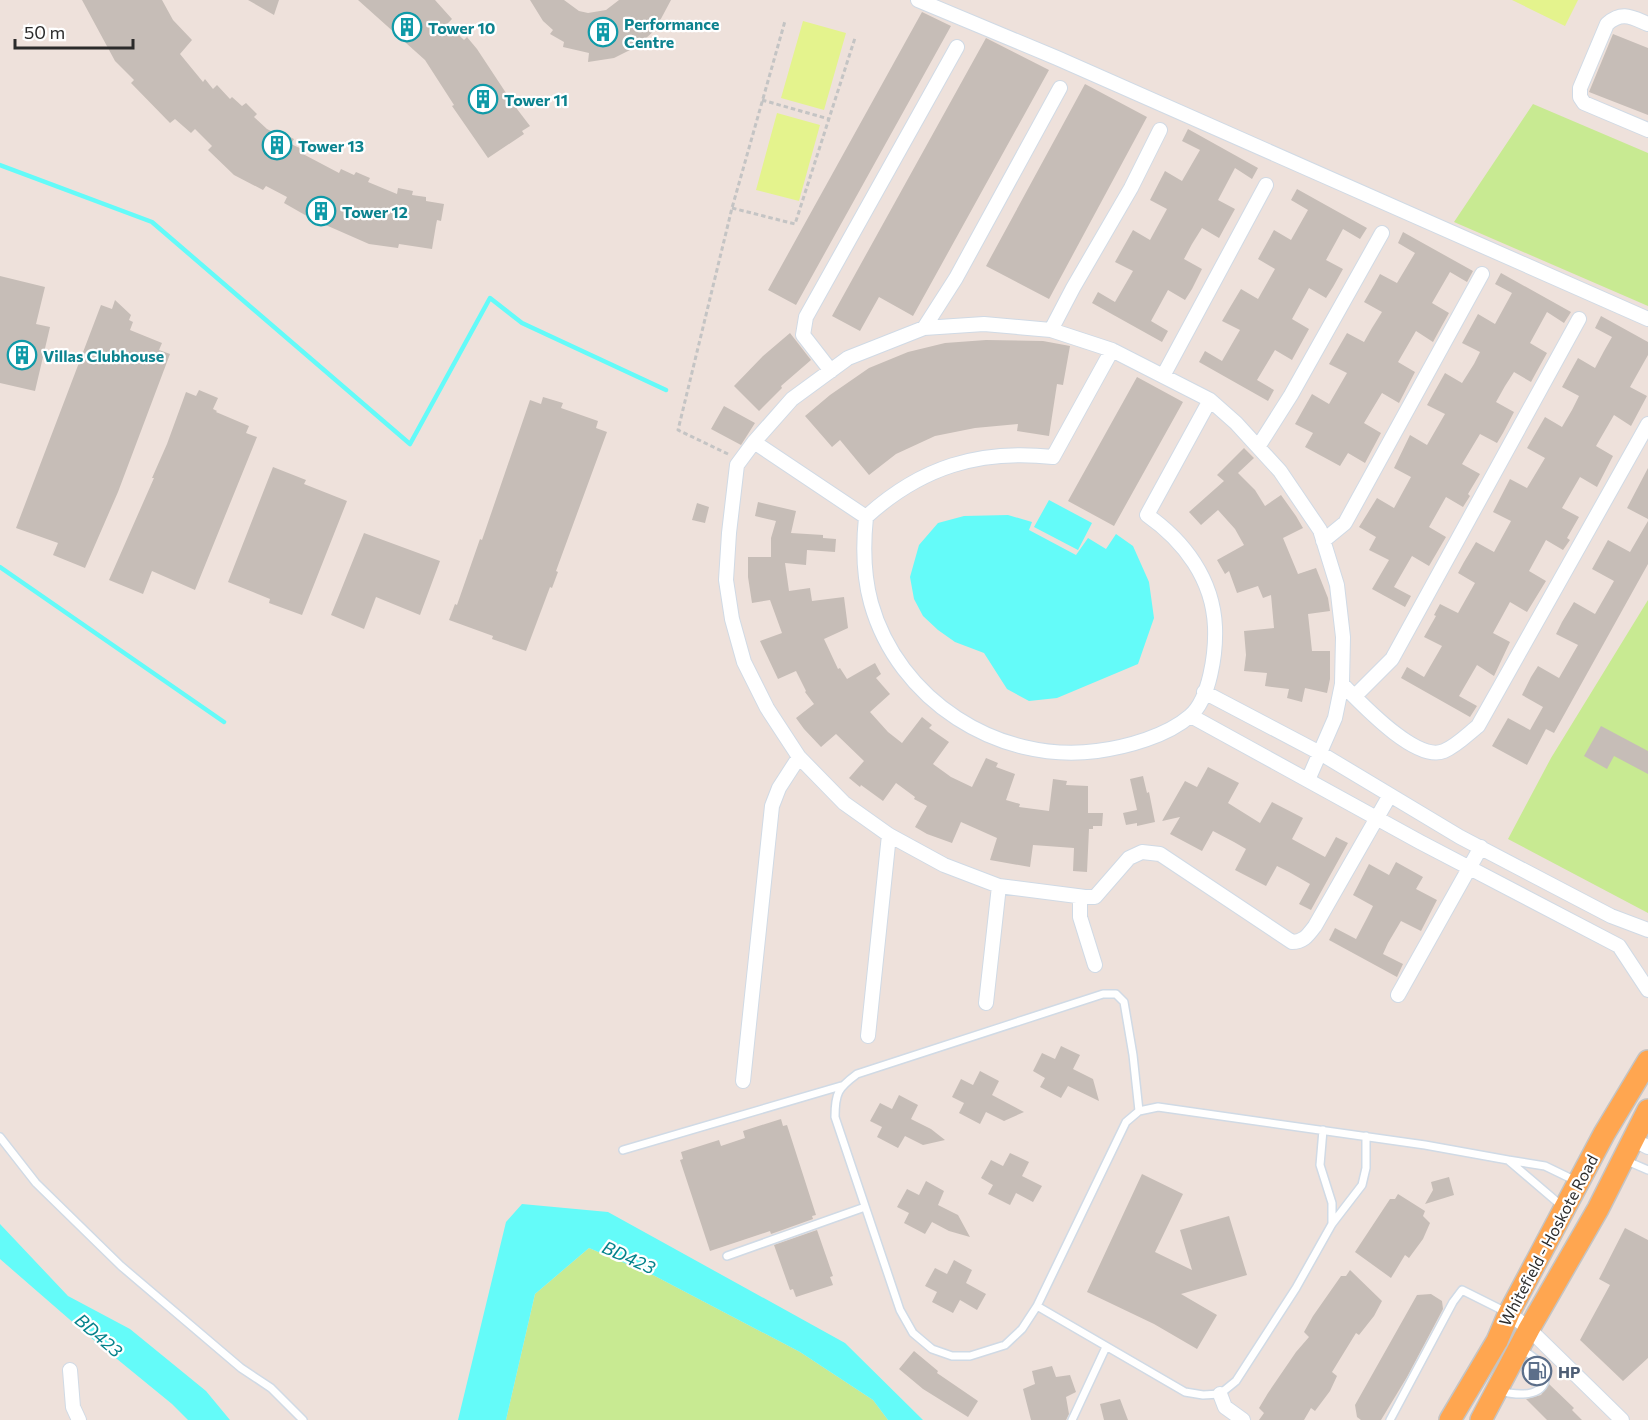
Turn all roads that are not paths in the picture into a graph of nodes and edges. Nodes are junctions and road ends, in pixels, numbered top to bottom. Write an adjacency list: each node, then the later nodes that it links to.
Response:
1 (918, 0): 11 (street)
2 (1648, 24): 6 (street)
3 (957, 47): 15 (street)
4 (1060, 88): 12 (street)
5 (1160, 130): 13 (street)
6 (1648, 130)
7 (1266, 185): 16 (street)
8 (1382, 233): 20 (street)
9 (1482, 274): 22 (street)
10 (1579, 319): 25 (street)
11 (1648, 319)
12 (924, 328): 13 (street); 15 (street)
13 (1051, 330): 14 (street)
14 (1112, 350): 16 (street); 21 (street)
15 (831, 370): 19 (street)
16 (1163, 375): 17 (street)
17 (1210, 400): 20 (street); 24 (street)
18 (1648, 424): 25 (street)
19 (754, 442): 21 (street); 28 (street)
20 (1258, 447): 22 (street)
21 (866, 517): 26 (street)
22 (1323, 541): 23 (street)
23 (1342, 684): 25 (street); 27 (street)
24 (1204, 692): 26 (street); 27 (street)
25 (1355, 696)
26 (1191, 716): 29 (street)
27 (1320, 753): 29 (street); 30 (street)
28 (799, 757): 32 (street); 44 (street)
29 (1308, 780): 31 (street)
30 (1390, 795): 31 (street); 33 (street)
31 (1377, 818): 34 (street); 36 (street)
32 (889, 836): 35 (street); 42 (street)
33 (1481, 847): 34 (street); 37 (street)
34 (1469, 868): 39 (street); 40 (street)
35 (999, 886): 36 (street); 41 (street)
36 (1080, 897): 38 (street)
37 (1648, 930)
38 (1095, 965)
39 (1648, 990)
40 (1398, 995)
41 (986, 1003)
42 (868, 1036)
43 (1648, 1061): 56 (main road, Whitefield - Hoskote Road)
44 (743, 1081)
45 (841, 1086): 47 (lane); 52 (lane); 57 (lane)
46 (1648, 1110): 51 (main road, Whitefield - Hoskote Road)
47 (1139, 1111): 48 (lane); 61 (lane)
48 (1323, 1130): 49 (lane); 59 (lane)
49 (1366, 1136): 54 (lane); 59 (lane)
50 (0, 1137): 69 (lane)
51 (1640, 1143): 53 (main road, Whitefield - Hoskote Road)
52 (623, 1150)
53 (1622, 1159): 55 (lane); 63 (main road, Whitefield - Hoskote Road)
54 (1508, 1160): 56 (lane); 58 (lane)
55 (1648, 1170)
56 (1579, 1182): 58 (main road, Whitefield - Hoskote Road)
57 (865, 1207): 60 (lane); 61 (lane)
58 (1565, 1208): 62 (main road, Whitefield - Hoskote Road)
59 (1332, 1224): 67 (lane)
60 (727, 1256)
61 (1037, 1306): 64 (lane)
62 (1509, 1313): 63 (street); 72 (lane); 73 (main road, Whitefield - Hoskote Road)
63 (1525, 1338): 66 (main road, Whitefield - Hoskote Road); 66 (lane); 75 (street)
64 (1106, 1347): 67 (lane); 70 (lane)
65 (70, 1370): 68 (street)
66 (1496, 1390): 74 (main road, Whitefield - Hoskote Road)
67 (1220, 1394): 71 (street)
68 (79, 1420)
69 (303, 1420)
70 (1072, 1420)
71 (1243, 1420)
72 (1390, 1420)
73 (1450, 1420)
74 (1481, 1420)
75 (1622, 1420)

